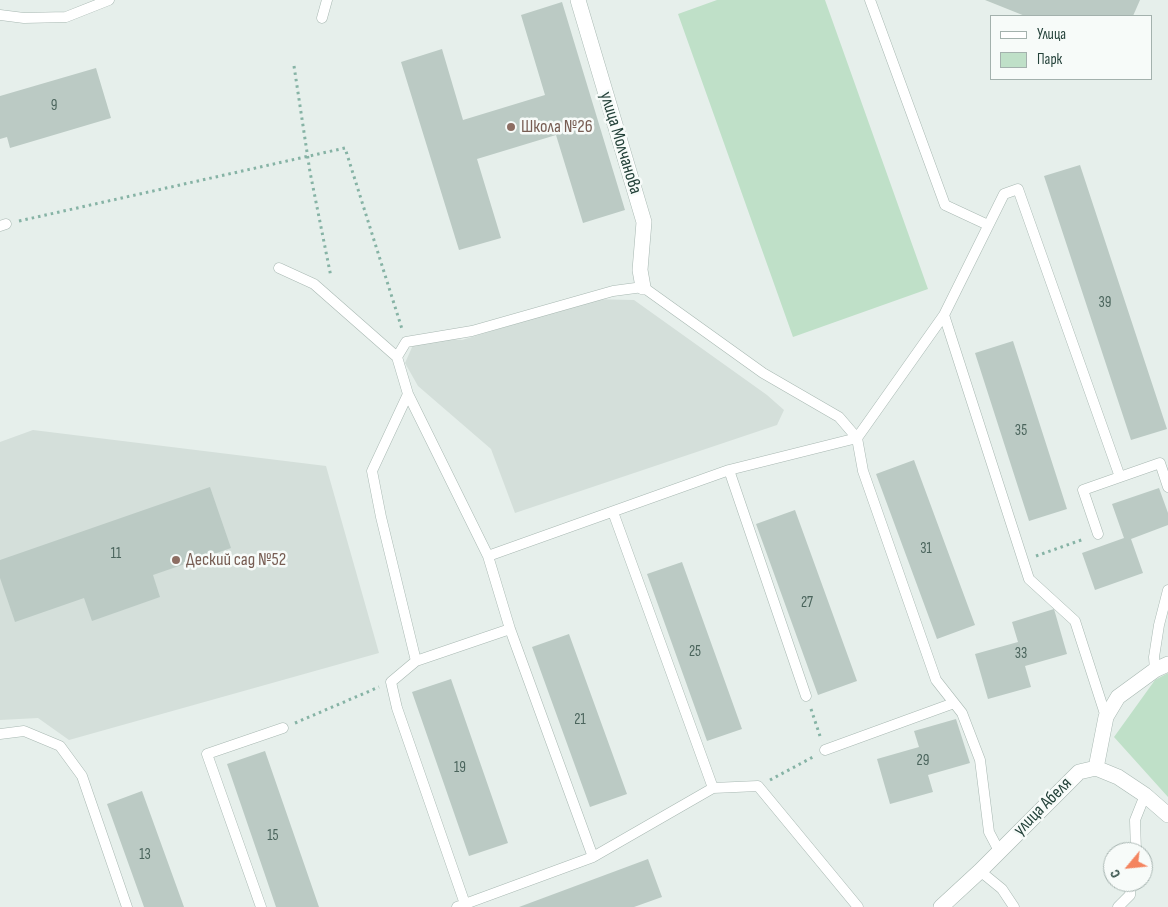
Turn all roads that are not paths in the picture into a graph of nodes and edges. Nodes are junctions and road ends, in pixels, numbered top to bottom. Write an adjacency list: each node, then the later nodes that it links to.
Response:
1 (109, 0): 5 (lane)
2 (327, 0): 6 (lane)
3 (578, 0): 9 (street, улица Молчанова)
4 (870, 0): 7 (lane)
5 (0, 15)
6 (322, 18)
7 (988, 226): 10 (lane); 15 (lane)
8 (279, 268): 11 (lane)
9 (643, 287): 11 (lane); 13 (lane)
10 (944, 315): 13 (lane); 26 (lane)
11 (397, 357): 12 (lane)
12 (408, 394): 19 (lane); 22 (lane)
13 (857, 438): 14 (lane); 25 (lane)
14 (729, 470): 17 (lane); 24 (lane)
15 (1120, 477): 16 (lane); 18 (lane)
16 (1168, 487)
17 (613, 512): 19 (lane); 31 (lane)
18 (1098, 534)
19 (488, 556): 21 (lane)
20 (1168, 590): 23 (lane)
21 (510, 629): 22 (lane); 36 (lane)
22 (416, 662): 39 (lane)
23 (1162, 667): 26 (street)
24 (806, 696)
25 (954, 703): 29 (lane); 35 (lane)
26 (1106, 717): 30 (street)
27 (283, 728): 41 (lane)
28 (0, 734): 40 (lane)
29 (825, 750)
30 (1096, 768): 32 (street); 35 (street, улица Абеля)
31 (712, 788): 36 (lane); 42 (lane)
32 (1144, 795): 33 (street); 34 (lane)
33 (1168, 815)
34 (1136, 842)
35 (999, 851): 37 (street, улица Абеля)
36 (593, 857): 39 (lane)
37 (980, 871): 43 (street, улица Абеля); 44 (lane)
38 (1130, 892): 45 (lane)
39 (461, 906)
40 (127, 907)
41 (261, 907)
42 (858, 907)
43 (941, 907)
44 (1014, 907)
45 (1118, 907)

